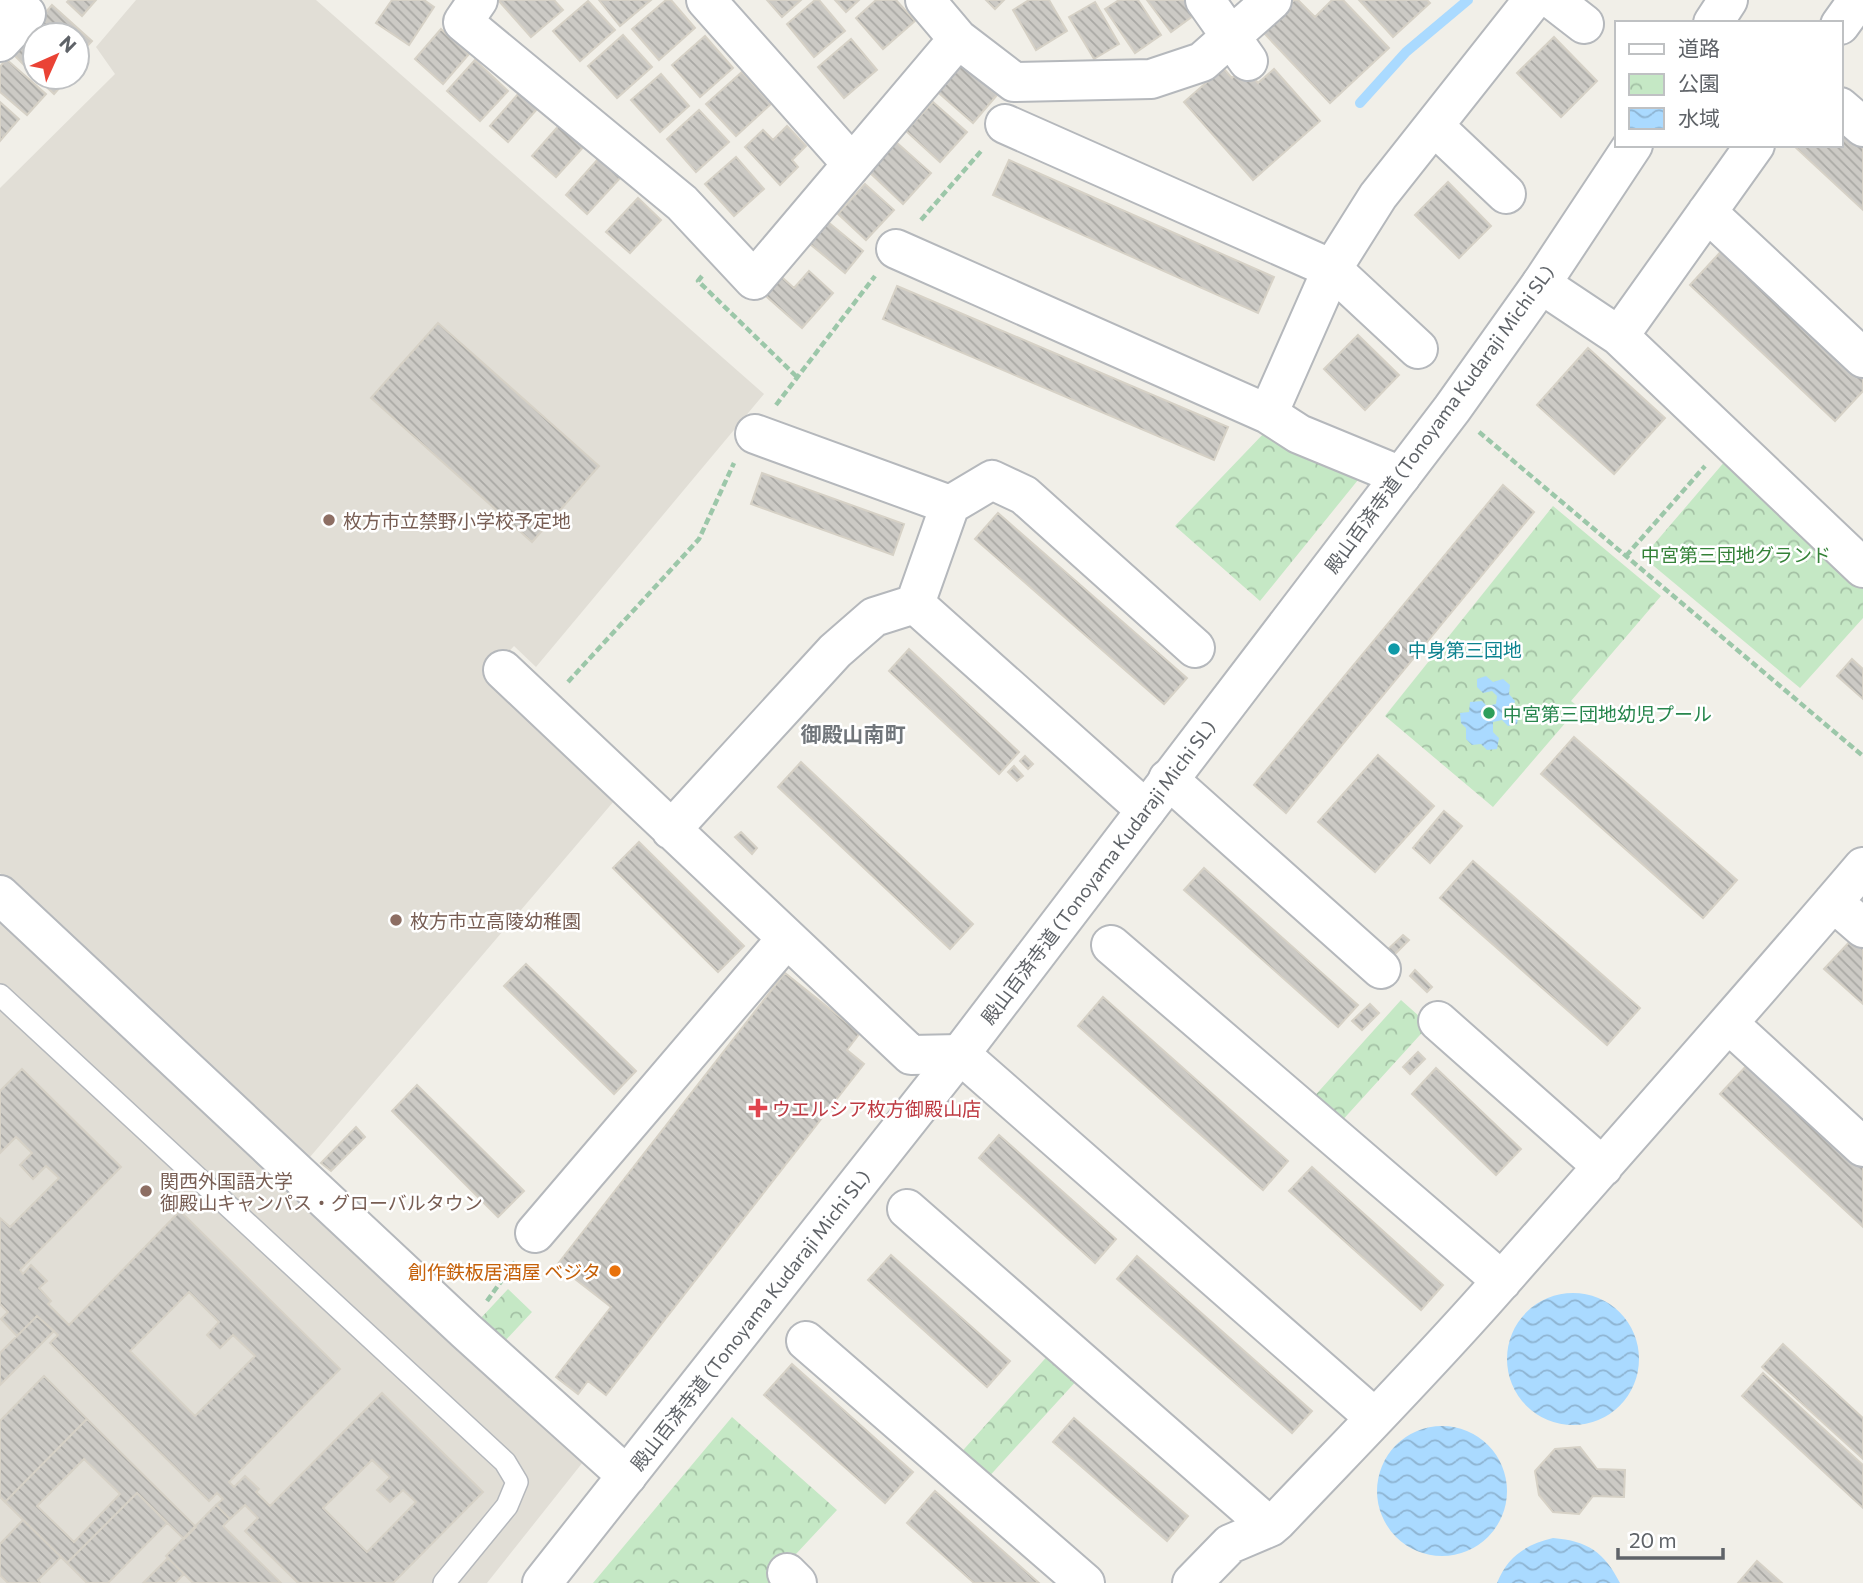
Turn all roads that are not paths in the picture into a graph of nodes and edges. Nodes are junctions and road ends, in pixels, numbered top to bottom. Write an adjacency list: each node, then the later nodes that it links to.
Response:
1 (11, 0): 15 (street)
2 (478, 0): 23 (street)
3 (706, 0): 23 (street)
4 (925, 0): 14 (street)
5 (1205, 0): 16 (street)
6 (1272, 0): 16 (street)
7 (1533, 0): 19 (street)
8 (1553, 0): 13 (street)
9 (1728, 0): 11 (street)
10 (1858, 0): 12 (street)
11 (1714, 21)
12 (1842, 22)
13 (1584, 24)
14 (958, 38): 16 (street); 23 (street)
15 (0, 42)
16 (1240, 49)
17 (1842, 109): 20 (street)
18 (1005, 124): 27 (street)
19 (1434, 125): 24 (street); 27 (street)
20 (1863, 127)
21 (1632, 147): 28 (street, 殿山百済寺道 (Tonoyama Kudaraji Michi SL))
22 (1754, 147): 25 (street)
23 (852, 164)
24 (1506, 194)
25 (1707, 212): 29 (street); 31 (street)
26 (896, 249): 32 (street)
27 (1332, 270): 30 (street); 32 (street)
28 (1541, 284): 29 (street); 34 (street, 殿山百済寺道 (Tonoyama Kudaraji Michi SL))
29 (1619, 336): 36 (street)
30 (1419, 349)
31 (1863, 358)
32 (1268, 414): 34 (street)
33 (755, 434): 35 (street)
34 (1401, 476): 40 (street, 殿山百済寺道 (Tonoyama Kudaraji Michi SL))
35 (950, 505): 37 (street); 38 (street)
36 (1863, 568)
37 (915, 604): 41 (street); 42 (street)
38 (1195, 648)
39 (503, 670): 42 (street)
40 (1168, 779): 41 (street, 殿山百済寺道 (Tonoyama Kudaraji Michi SL)); 49 (street)
41 (1146, 810): 53 (street, 殿山百済寺道 (Tonoyama Kudaraji Michi SL))
42 (671, 830): 47 (street)
43 (1863, 867): 45 (street)
44 (0, 895): 61 (street)
45 (1833, 902): 46 (street); 52 (street)
46 (1863, 928)
47 (787, 938): 53 (street); 57 (street)
48 (1111, 946): 58 (street)
49 (1381, 969)
50 (0, 995): 63 (lane)
51 (1438, 1021): 55 (street)
52 (1729, 1024): 54 (street); 55 (street)
53 (960, 1054): 60 (street); 61 (street, 殿山百済寺道 (Tonoyama Kudaraji Michi SL))
54 (1863, 1147)
55 (1603, 1167): 58 (street)
56 (907, 1209): 62 (street)
57 (535, 1233)
58 (1502, 1281): 60 (street)
59 (806, 1341): 65 (street)
60 (1375, 1418): 62 (street)
61 (627, 1476): 64 (street, 殿山百済寺道 (Tonoyama Kudaraji Michi SL))
62 (1270, 1527): 66 (street)
63 (444, 1583)
64 (542, 1583)
65 (1085, 1583)
66 (1192, 1583)

